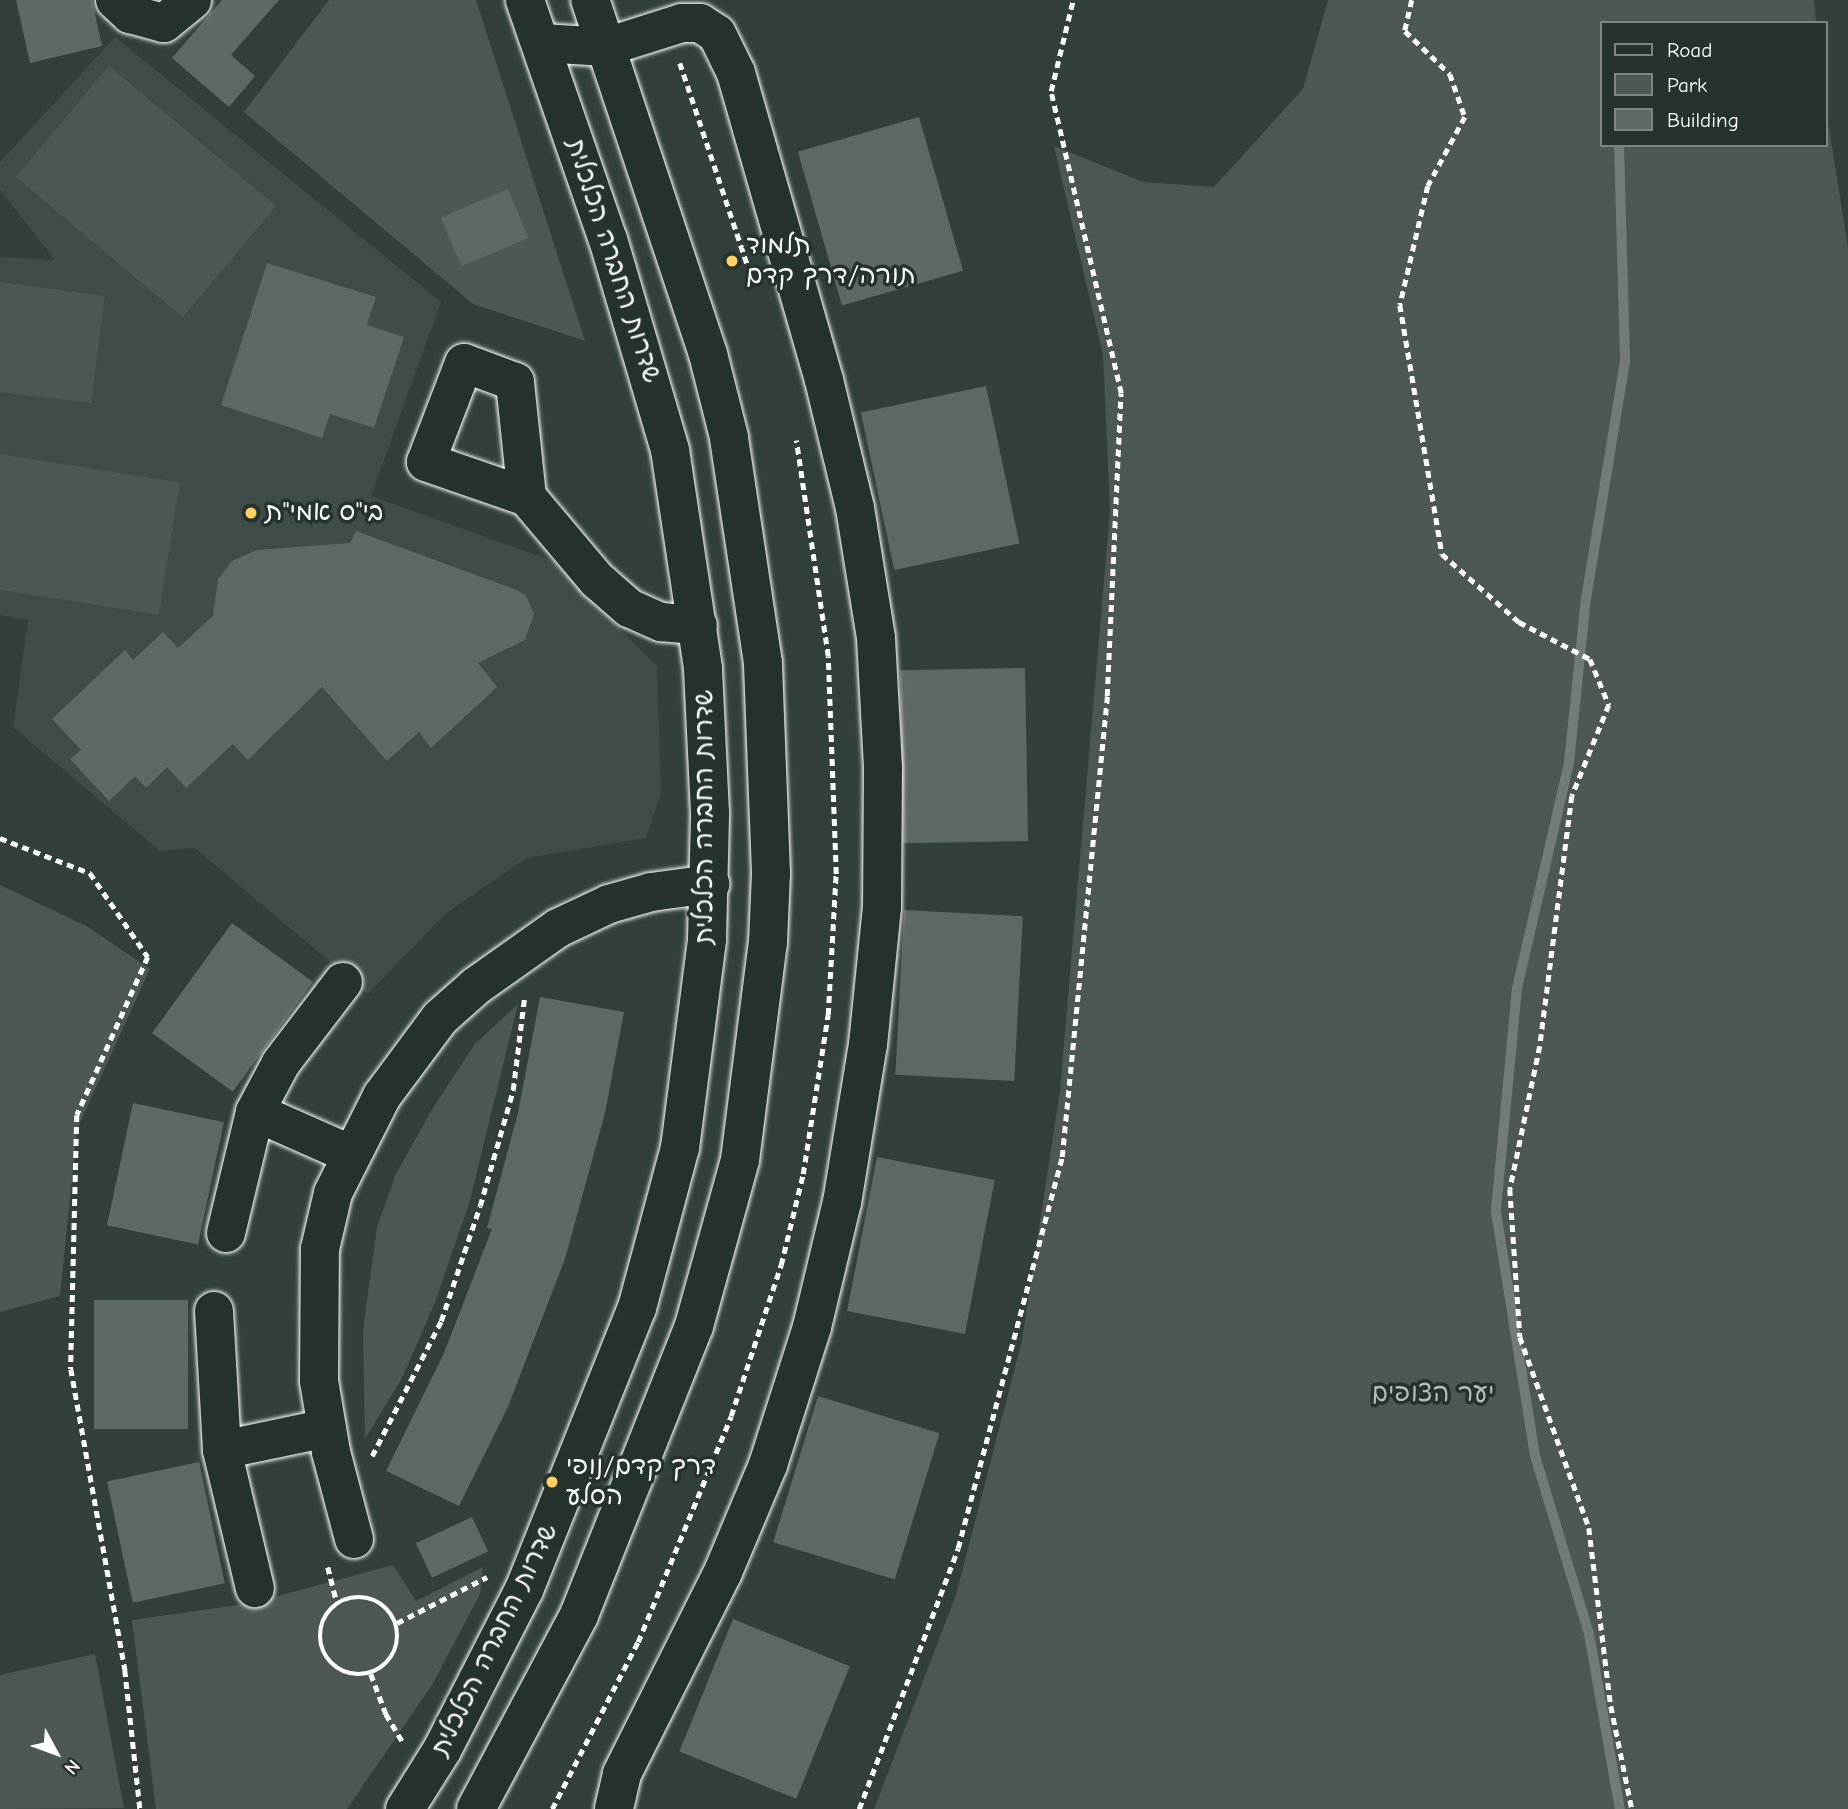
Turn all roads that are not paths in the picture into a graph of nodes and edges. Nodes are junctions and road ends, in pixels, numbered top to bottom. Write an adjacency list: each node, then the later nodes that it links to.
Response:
1 (115, 0): 2 (main road)
2 (192, 0)
3 (525, 0): 6 (main road, שדרות החברה הכלכלית)
4 (590, 0): 7 (main road)
5 (701, 11): 7 (main road); 22 (main road)
6 (542, 43): 7 (main road); 9 (main road, שדרות החברה הכלכלית)
7 (606, 47): 21 (main road)
8 (527, 497): 9 (main road)
9 (698, 625): 10 (main road, שדרות החברה הכלכלית)
10 (710, 884): 13 (main road); 20 (main road, שדרות החברה הכלכלית)
11 (343, 982): 12 (main road)
12 (255, 1112): 13 (main road); 14 (main road)
13 (352, 1155): 16 (main road)
14 (226, 1233)
15 (214, 1311): 17 (main road)
16 (327, 1428): 17 (main road); 18 (main road)
17 (222, 1450): 19 (main road)
18 (354, 1539)
19 (255, 1588)
20 (405, 1809)
21 (476, 1809)
22 (614, 1809)

